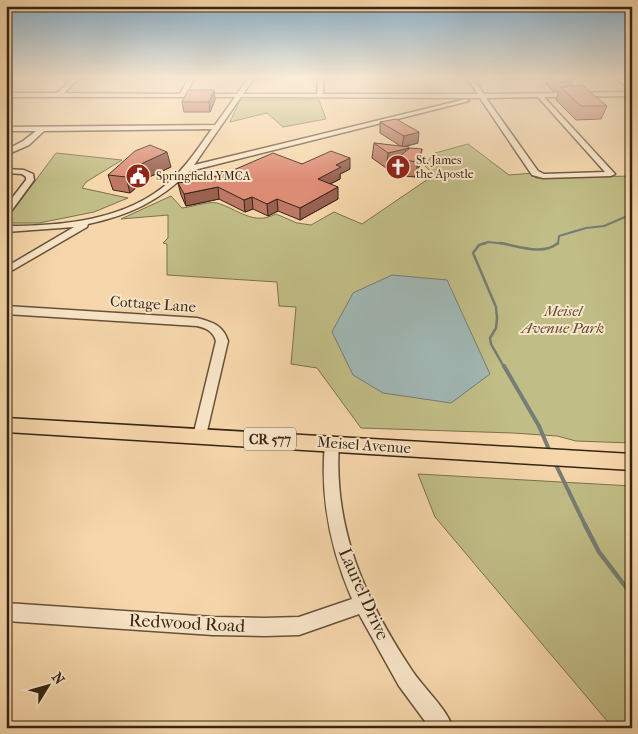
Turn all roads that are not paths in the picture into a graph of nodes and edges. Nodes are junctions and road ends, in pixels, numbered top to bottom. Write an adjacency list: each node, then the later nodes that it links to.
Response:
1 (228, 111): 5 (street)
2 (426, 111): 9 (street)
3 (493, 111): 4 (street)
4 (554, 111)
5 (216, 127): 7 (street); 9 (street)
6 (6, 129): 7 (street)
7 (41, 130): 8 (street)
8 (6, 153)
9 (187, 169): 12 (street)
10 (6, 171): 11 (street)
11 (6, 212)
12 (90, 221): 13 (street); 14 (street)
13 (6, 228)
14 (6, 270)
15 (6, 310): 17 (street, Cottage Lane)
16 (6, 425): 17 (main road, Meisel Avenue / CR 577)
17 (200, 436): 18 (main road, Meisel Avenue / CR 577)
18 (332, 443): 19 (main road, Meisel Avenue / CR 577); 20 (street, Laurel Drive)
19 (632, 462)
20 (364, 603): 21 (street, Redwood Road); 22 (street, Laurel Drive)
21 (6, 612)
22 (443, 728)

